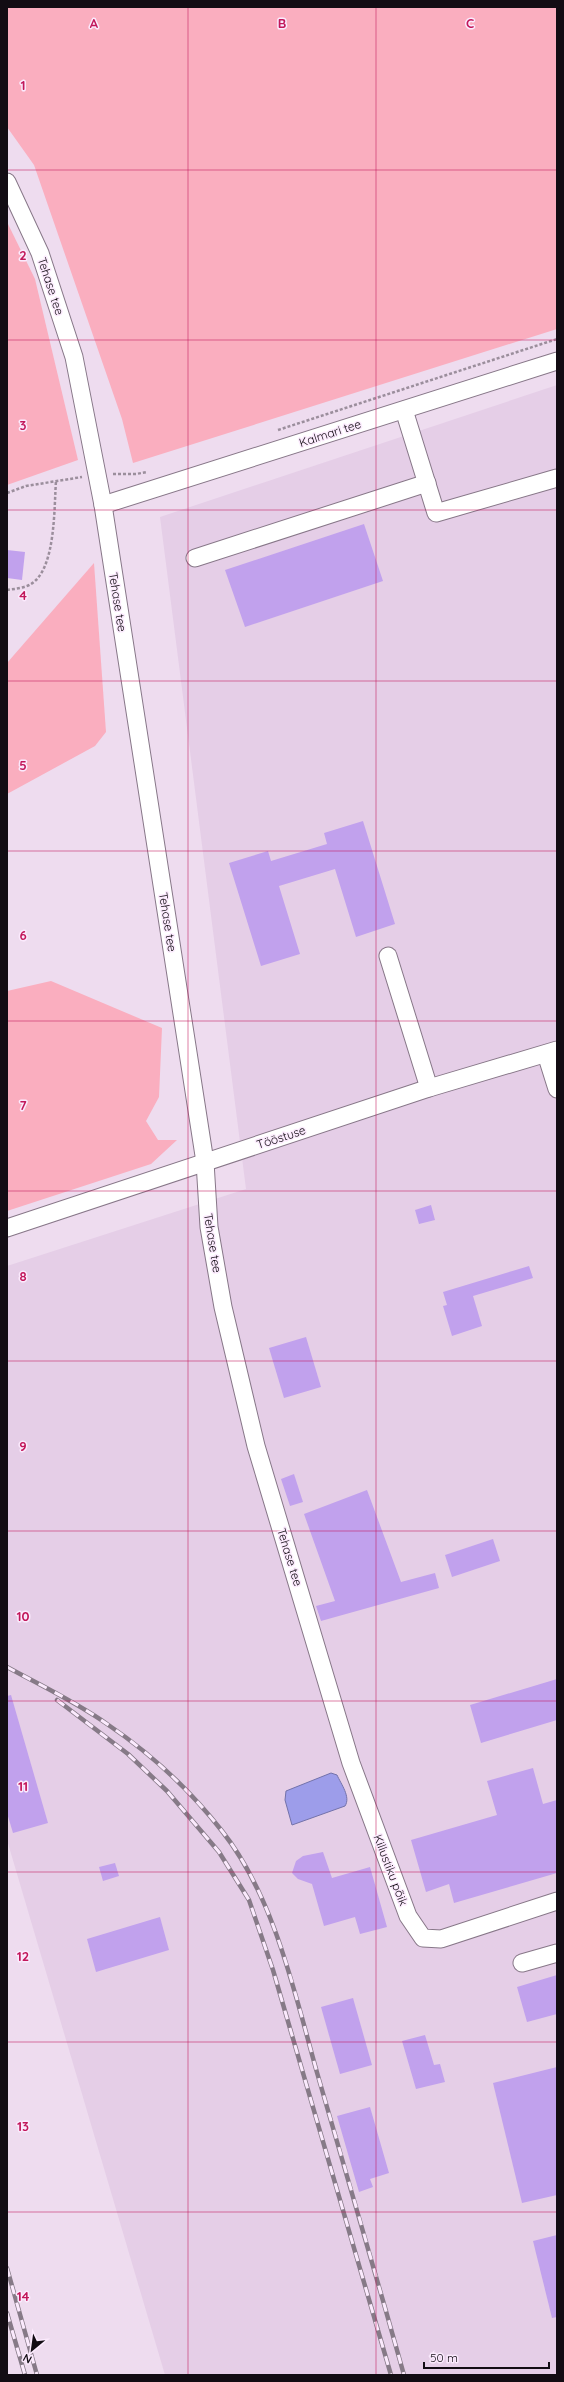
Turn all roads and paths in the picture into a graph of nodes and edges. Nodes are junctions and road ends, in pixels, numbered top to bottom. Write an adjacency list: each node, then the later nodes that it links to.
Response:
1 (7, 182): 7 (street, Tehase tee)
2 (557, 339): 5 (path)
3 (557, 361): 4 (street, Kalmari tee)
4 (404, 410): 10 (street); 12 (street, Kalmari tee)
5 (276, 431)
6 (150, 471): 7 (path)
7 (97, 474): 9 (path); 12 (street, Tehase tee)
8 (557, 478): 10 (street)
9 (56, 481): 11 (path); 14 (path)
10 (427, 483): 13 (street)
11 (7, 493)
12 (103, 505): 19 (street, Tehase tee)
13 (195, 558)
14 (7, 590)
15 (388, 956): 17 (street)
16 (551, 1052): 17 (street, Tööstuse); 18 (street)
17 (429, 1088): 19 (street, Tööstuse)
18 (557, 1089)
19 (205, 1162): 20 (street, Tööstuse); 21 (street, Tehase tee)
20 (7, 1228)
21 (323, 1665): 22 (street, Killustiku põik)
22 (557, 1901)
23 (557, 1953): 24 (street)
24 (522, 1964)

